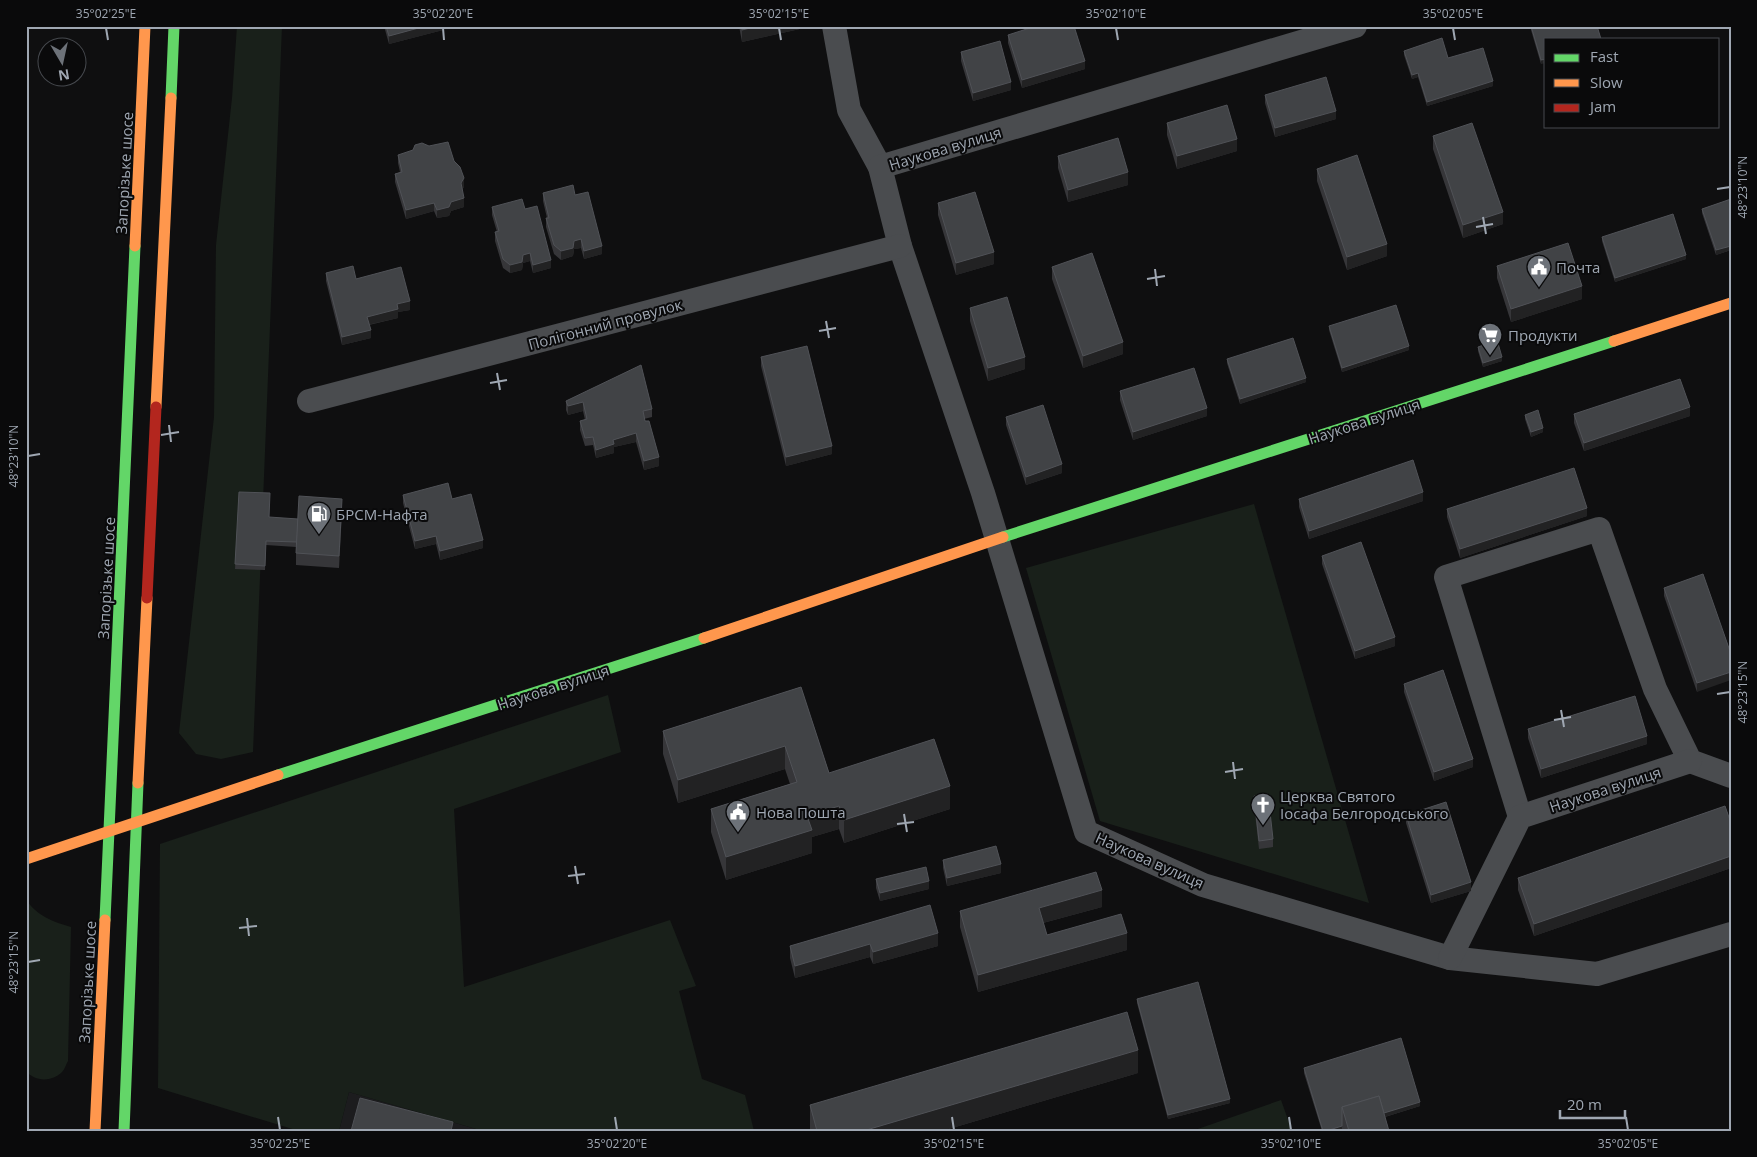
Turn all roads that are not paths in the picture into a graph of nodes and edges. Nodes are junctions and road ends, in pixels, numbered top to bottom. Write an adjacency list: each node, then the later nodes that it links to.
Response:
1 (145, 26): 14 (main road, Запорізьке шосе)
2 (174, 26): 13 (main road)
3 (834, 26): 5 (street)
4 (1355, 26): 5 (street, Наукова вулиця)
5 (880, 167): 6 (street, Наукова вулиця)
6 (900, 246): 8 (street, Полігонний провулок); 9 (street, Наукова вулиця)
7 (1731, 303): 9 (main road, Наукова вулиця)
8 (309, 401)
9 (996, 539): 13 (main road, Наукова вулиця); 17 (street, Наукова вулиця)
10 (1690, 761): 11 (street); 12 (street, Наукова вулиця); 12 (street)
11 (1731, 776)
12 (1520, 817): 17 (street)
13 (136, 823): 14 (main road, Наукова вулиця); 19 (main road)
14 (109, 832): 15 (main road, Наукова вулиця); 18 (main road, Запорізьке шосе)
15 (26, 859)
16 (1731, 934): 17 (street, Наукова вулиця)
17 (1450, 958)
18 (94, 1131)
19 (124, 1131)

